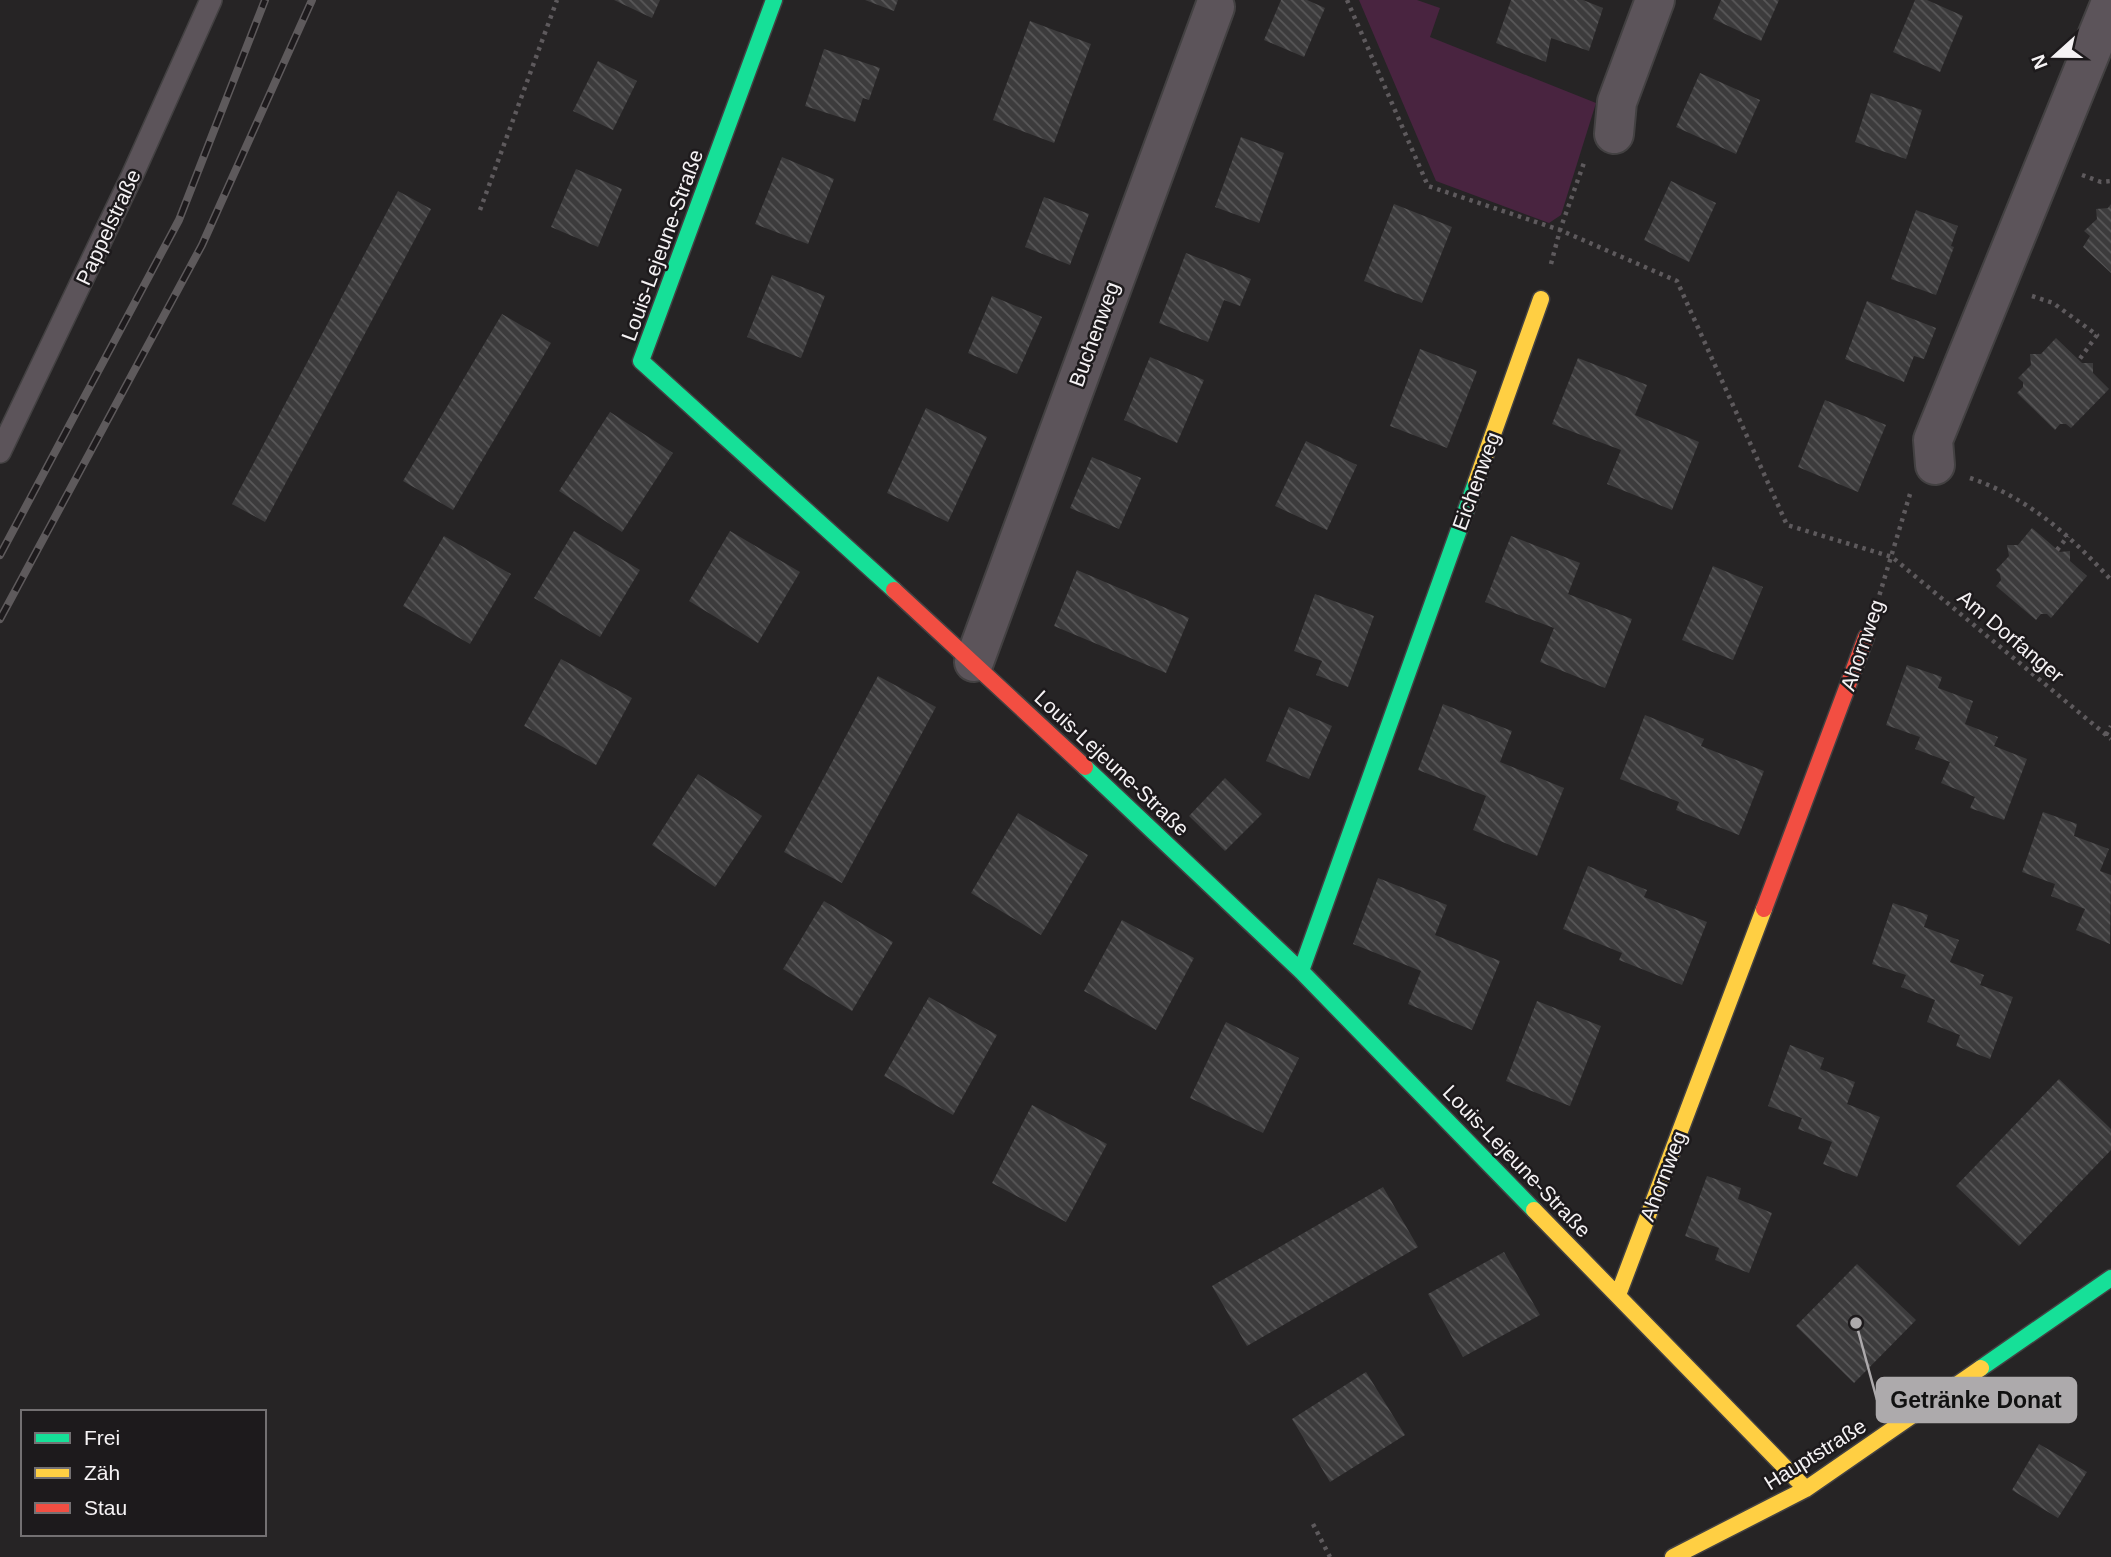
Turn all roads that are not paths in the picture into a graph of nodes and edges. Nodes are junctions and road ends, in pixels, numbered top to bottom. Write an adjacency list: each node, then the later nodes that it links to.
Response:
1 (211, 0): 8 (lane, Pappelstraße)
2 (774, 0): 11 (street, Louis-Lejeune-Straße)
3 (1655, 0): 6 (street)
4 (2111, 2): 9 (street)
5 (1215, 6): 11 (street, Buchenweg)
6 (1614, 134)
7 (1541, 299): 12 (street, Eichenweg)
8 (0, 452)
9 (1935, 466)
10 (1866, 637): 14 (street, Ahornweg)
11 (974, 662): 12 (street, Louis-Lejeune-Straße)
12 (1301, 971): 14 (street, Louis-Lejeune-Straße)
13 (2111, 1278): 15 (street, Hauptstraße)
14 (1618, 1295): 15 (street, Louis-Lejeune-Straße)
15 (1805, 1489): 16 (street, Hauptstraße)
16 (1672, 1557)

